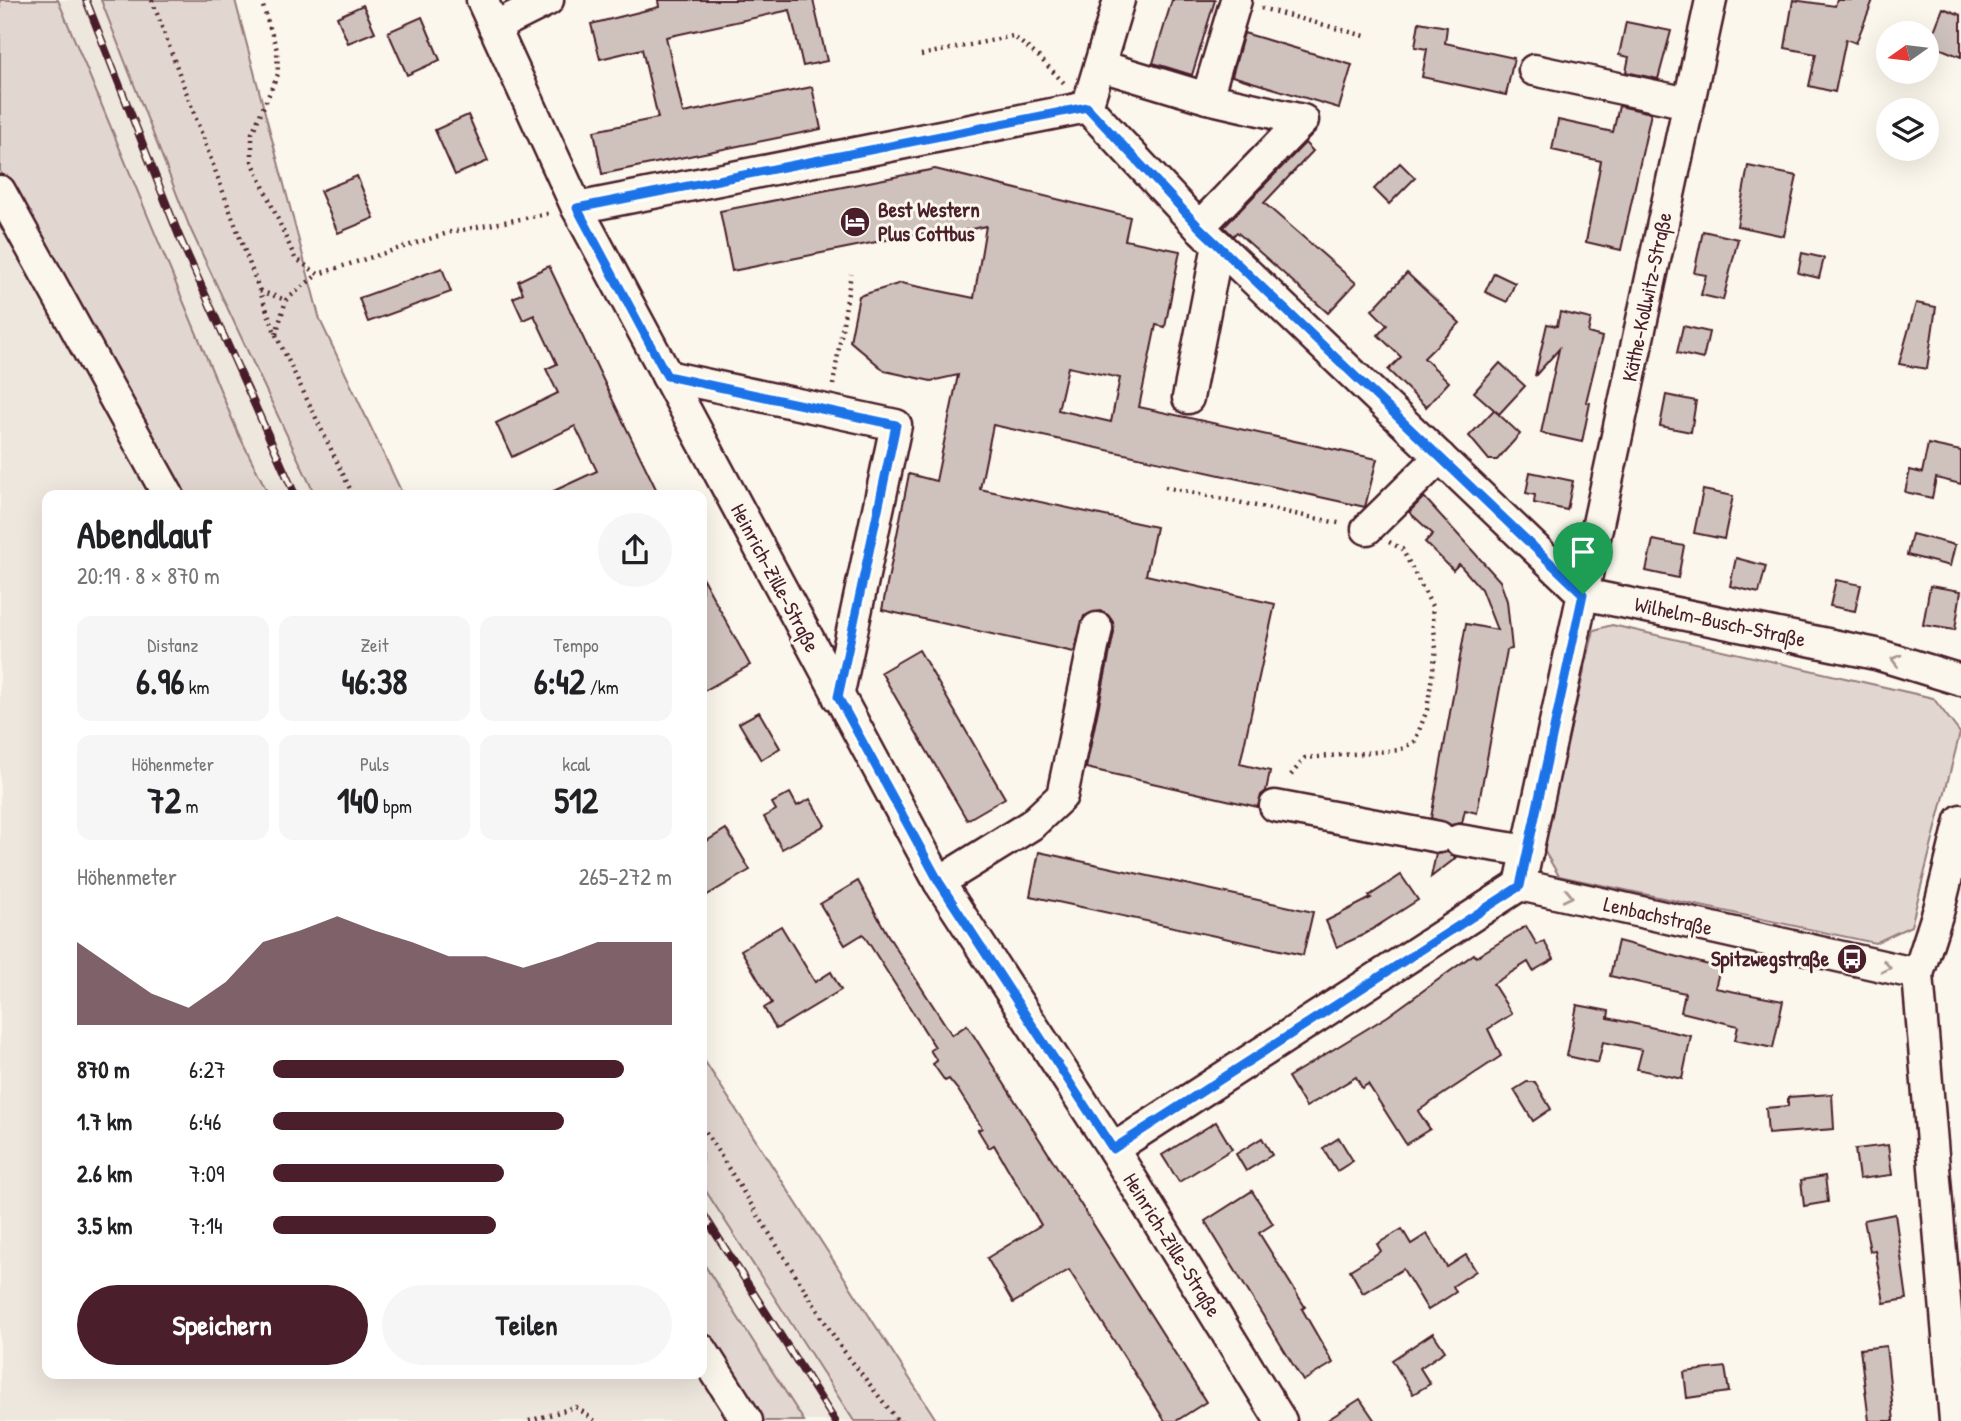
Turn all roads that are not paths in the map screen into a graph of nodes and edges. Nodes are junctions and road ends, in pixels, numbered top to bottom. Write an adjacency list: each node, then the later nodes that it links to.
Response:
1 (548, 0): 5 (street)
2 (1119, 0): 6 (street)
3 (1711, 0): 9 (street, Käthe-Kollwitz-Straße)
4 (1235, 1): 8 (street)
5 (488, 13): 12 (street, Heinrich-Zille-Straße)
6 (1101, 66): 8 (street); 10 (street)
7 (1534, 70): 9 (street)
8 (1207, 98): 13 (street)
9 (1688, 103): 19 (street, Käthe-Kollwitz-Straße)
10 (1087, 107): 12 (street); 13 (street)
11 (0, 191): 17 (street)
12 (577, 208): 14 (street, Heinrich-Zille-Straße)
13 (1209, 236): 15 (street); 16 (street)
14 (667, 376): 22 (street, Heinrich-Zille-Straße); 22 (street)
15 (1188, 398)
16 (1440, 457): 18 (street); 19 (street)
17 (165, 490)
18 (1367, 529)
19 (1583, 594): 21 (street, Wilhelm-Busch-Straße, one-way to 19); 25 (street)
20 (1097, 628): 26 (street)
21 (1961, 680)
22 (838, 697): 26 (street, Heinrich-Zille-Straße)
23 (1275, 806): 25 (street)
24 (1961, 820): 28 (street)
25 (1528, 850): 27 (street)
26 (939, 882): 30 (street, Heinrich-Zille-Straße)
27 (1520, 886): 29 (street, Lenbachstraße, one-way to 29); 30 (street)
28 (1950, 911): 29 (street)
29 (1918, 974): 34 (street)
30 (1113, 1149): 33 (street, Heinrich-Zille-Straße)
31 (707, 1358): 32 (street)
32 (747, 1421)
33 (1281, 1421)
34 (1955, 1421)

